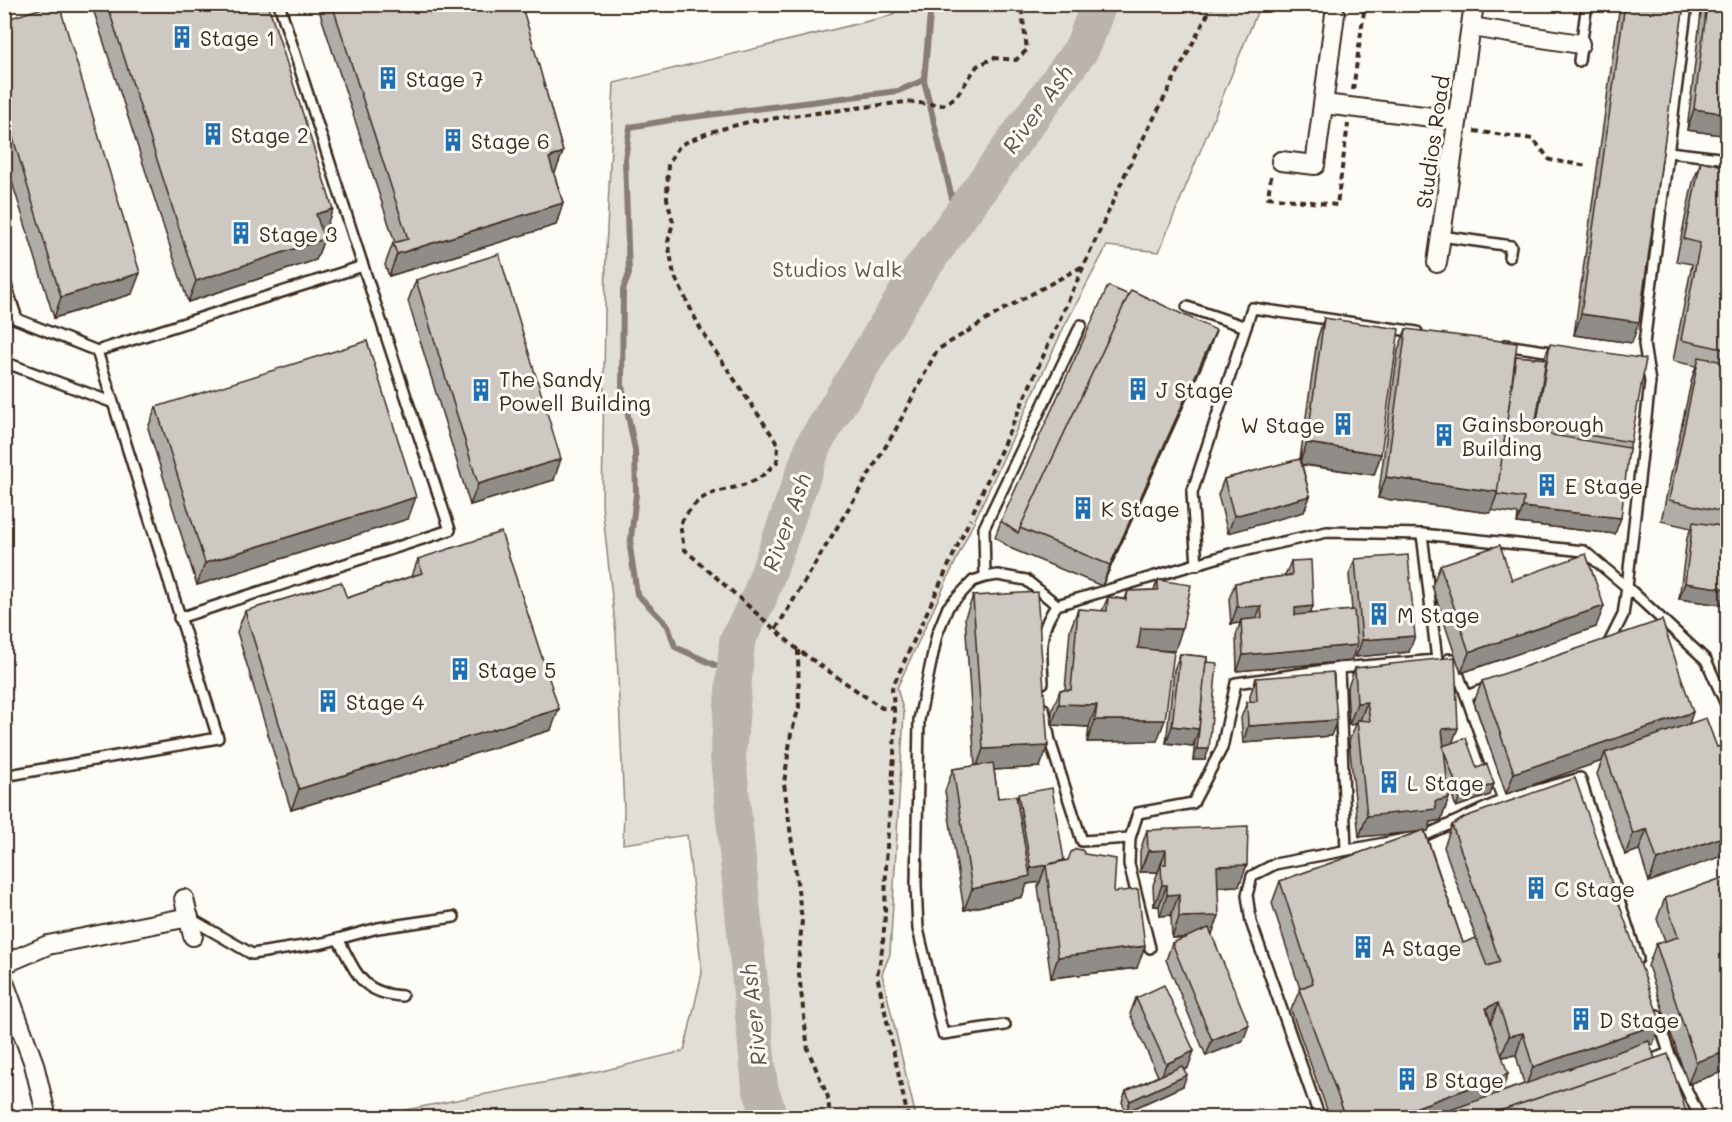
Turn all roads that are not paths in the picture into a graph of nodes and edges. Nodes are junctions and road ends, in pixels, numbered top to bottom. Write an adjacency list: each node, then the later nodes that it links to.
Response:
1 (279, 4): 16 (lane)
2 (1474, 4): 6 (street, Studios Road)
3 (1587, 4): 7 (lane)
4 (1687, 4): 10 (lane)
5 (1335, 14): 8 (street)
6 (1471, 27): 7 (street); 9 (street, Studios Road)
7 (1580, 53)
8 (1324, 104): 9 (street); 12 (street)
9 (1457, 124): 13 (street, Studios Road)
10 (1669, 152): 11 (lane); 29 (lane)
11 (1728, 159)
12 (1281, 161)
13 (1441, 236): 14 (lane); 15 (street, Studios Road)
14 (1509, 257)
15 (1437, 263)
16 (363, 266): 25 (lane); 36 (lane)
17 (4, 279): 20 (lane)
18 (1187, 307): 22 (lane)
19 (4, 314): 20 (lane)
20 (17, 319): 25 (lane)
21 (1081, 325): 33 (lane)
22 (1246, 327): 23 (lane); 32 (lane)
23 (1428, 334)
24 (1498, 344): 26 (lane)
25 (97, 351): 30 (lane)
26 (1567, 355)
27 (4, 362): 30 (lane)
28 (1636, 365): 29 (lane)
29 (1648, 367): 34 (lane)
30 (111, 402): 36 (lane)
31 (1422, 534): 32 (lane); 34 (lane); 38 (lane)
32 (1197, 565): 35 (lane)
33 (985, 577): 35 (lane); 60 (lane)
34 (1627, 587): 37 (lane); 42 (lane)
35 (1057, 604): 46 (lane)
36 (179, 618): 43 (lane)
37 (1599, 648)
38 (1437, 660): 39 (lane); 41 (lane)
39 (1339, 668): 46 (lane); 48 (lane)
40 (1500, 684): 41 (lane)
41 (1467, 696): 44 (lane)
42 (1728, 709)
43 (4, 776)
44 (1503, 800): 45 (lane); 56 (lane)
45 (1420, 836): 47 (lane); 48 (lane)
46 (1130, 838): 54 (lane)
47 (1424, 847)
48 (1346, 850): 64 (lane)
49 (184, 899): 50 (street)
50 (189, 917): 52 (street); 53 (lane); 55 (street)
51 (454, 917): 53 (lane)
52 (193, 936)
53 (338, 939): 58 (lane)
54 (1150, 948)
55 (4, 964)
56 (1641, 965)
57 (4, 982): 63 (street)
58 (402, 996)
59 (1655, 1009): 61 (lane)
60 (1005, 1025)
61 (1669, 1053): 62 (lane); 65 (lane)
62 (1651, 1060)
63 (47, 1118)
64 (1320, 1118)
65 (1700, 1118)

